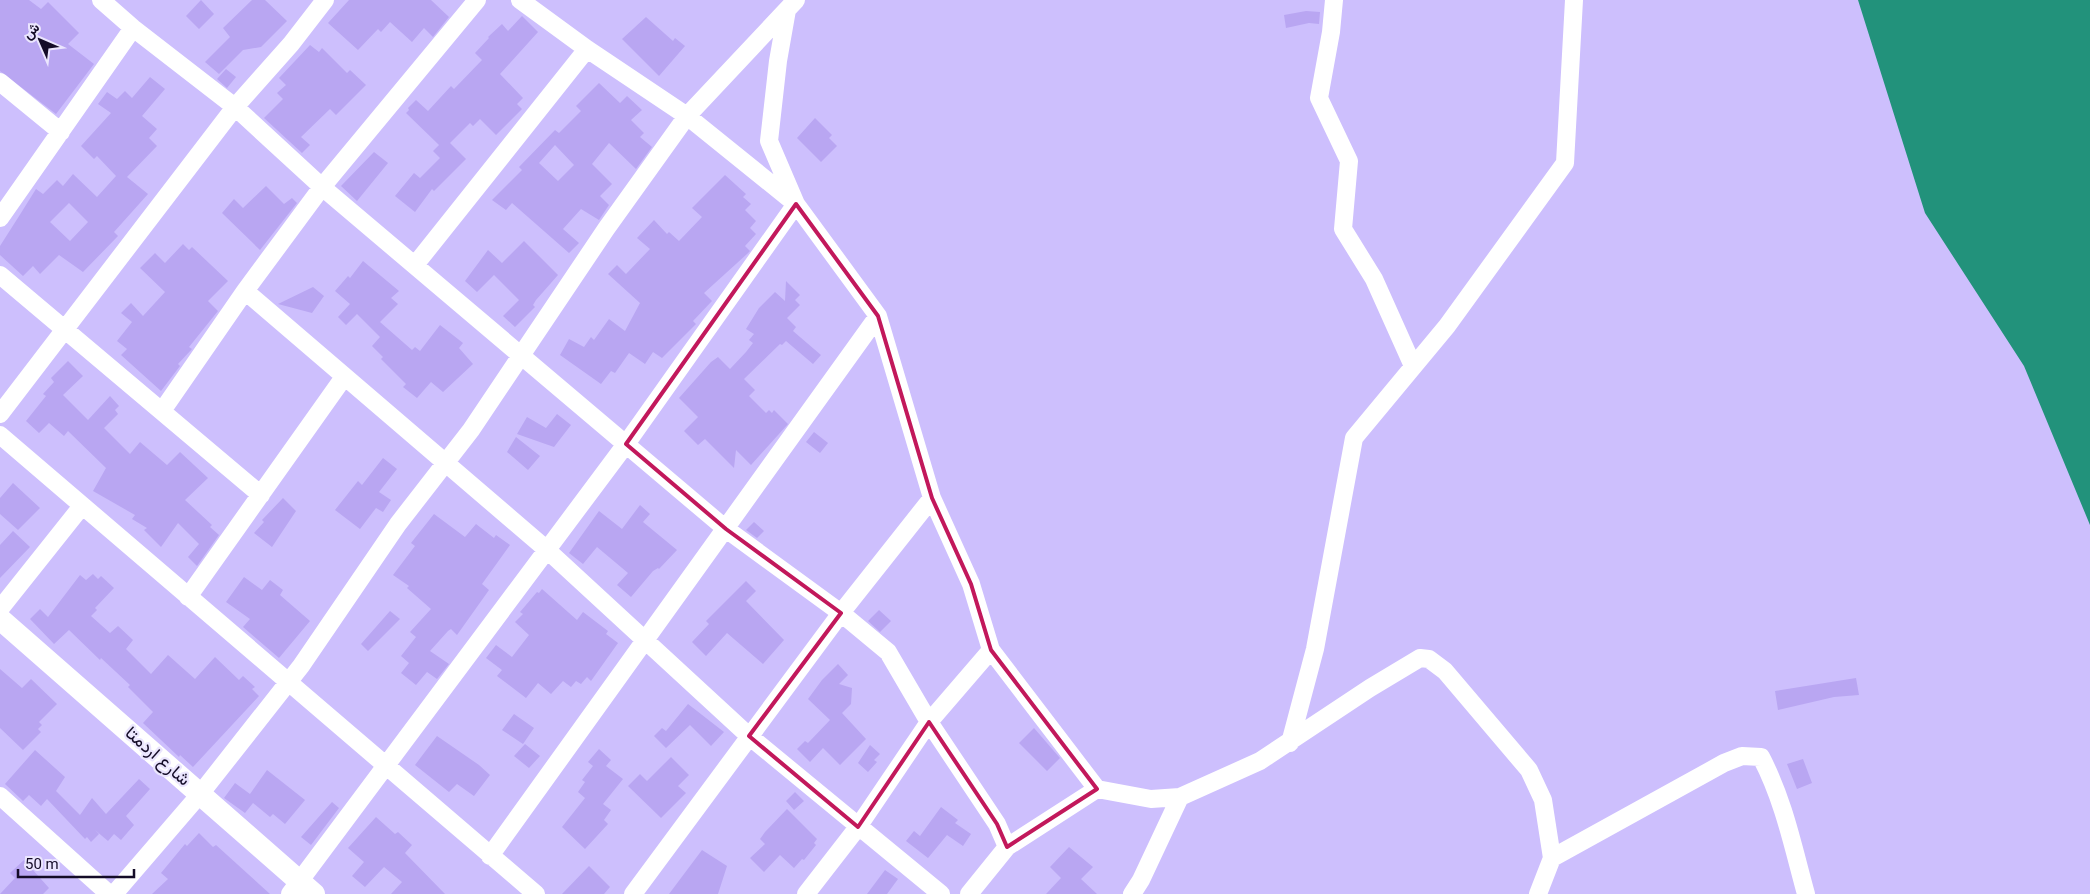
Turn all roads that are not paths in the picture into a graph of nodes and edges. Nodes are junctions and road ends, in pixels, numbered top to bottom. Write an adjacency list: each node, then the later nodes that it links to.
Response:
1 (101, 0): 8 (street)
2 (477, 0): 14 (street)
3 (520, 0): 9 (street)
4 (1334, 0): 23 (street)
5 (1574, 0): 23 (street)
6 (319, 2): 11 (street)
7 (790, 3): 12 (street); 15 (street)
8 (133, 28): 11 (street); 13 (street)
9 (587, 49): 12 (street); 17 (street)
10 (0, 82): 13 (street)
11 (235, 107): 14 (street); 21 (street)
12 (687, 116): 15 (street); 22 (street)
13 (61, 132): 16 (street)
14 (322, 186): 17 (street); 19 (street)
15 (796, 204): 20 (street); 28 (street)
16 (0, 218)
17 (415, 266): 22 (street)
18 (0, 275): 21 (street)
19 (245, 291): 24 (street); 25 (street)
20 (878, 316): 31 (street); 33 (street)
21 (66, 330): 25 (street); 26 (street)
22 (521, 356): 28 (street); 29 (street)
23 (1414, 366): 44 (street)
24 (344, 377): 29 (street); 30 (street)
25 (162, 411): 30 (street)
26 (0, 414)
27 (0, 435): 32 (street)
28 (626, 444): 33 (street); 34 (street)
29 (446, 463): 34 (street); 41 (street)
30 (261, 495): 35 (street)
31 (932, 498): 37 (street); 40 (street)
32 (82, 506): 35 (street); 36 (street)
33 (726, 529): 37 (street); 39 (street)
34 (546, 549): 39 (street); 45 (street)
35 (188, 597): 41 (street)
36 (0, 609)
37 (841, 613): 42 (street); 43 (street)
38 (0, 619): 47 (main road, شارع اردمتا)
39 (645, 640): 43 (street); 52 (street)
40 (992, 650): 42 (street); 46 (street)
41 (287, 683): 45 (street); 47 (street)
42 (929, 722): 50 (street); 51 (street)
43 (749, 736): 50 (street); 58 (street)
44 (1290, 743): 49 (street); 53 (street)
45 (386, 767): 52 (street); 54 (street)
46 (1097, 789): 49 (street); 51 (street)
47 (201, 793): 54 (main road, شارع اردمتا); 56 (street)
48 (0, 796): 55 (street)
49 (1180, 797): 62 (street)
50 (858, 827): 59 (street); 60 (street)
51 (1007, 847): 61 (street)
52 (490, 856): 57 (street)
53 (1552, 858): 63 (street); 64 (street)
54 (302, 890)
55 (109, 894)
56 (114, 894)
57 (536, 894)
58 (633, 894)
59 (806, 894)
60 (941, 894)
61 (969, 894)
62 (1132, 894)
63 (1538, 894)
64 (1806, 894)

